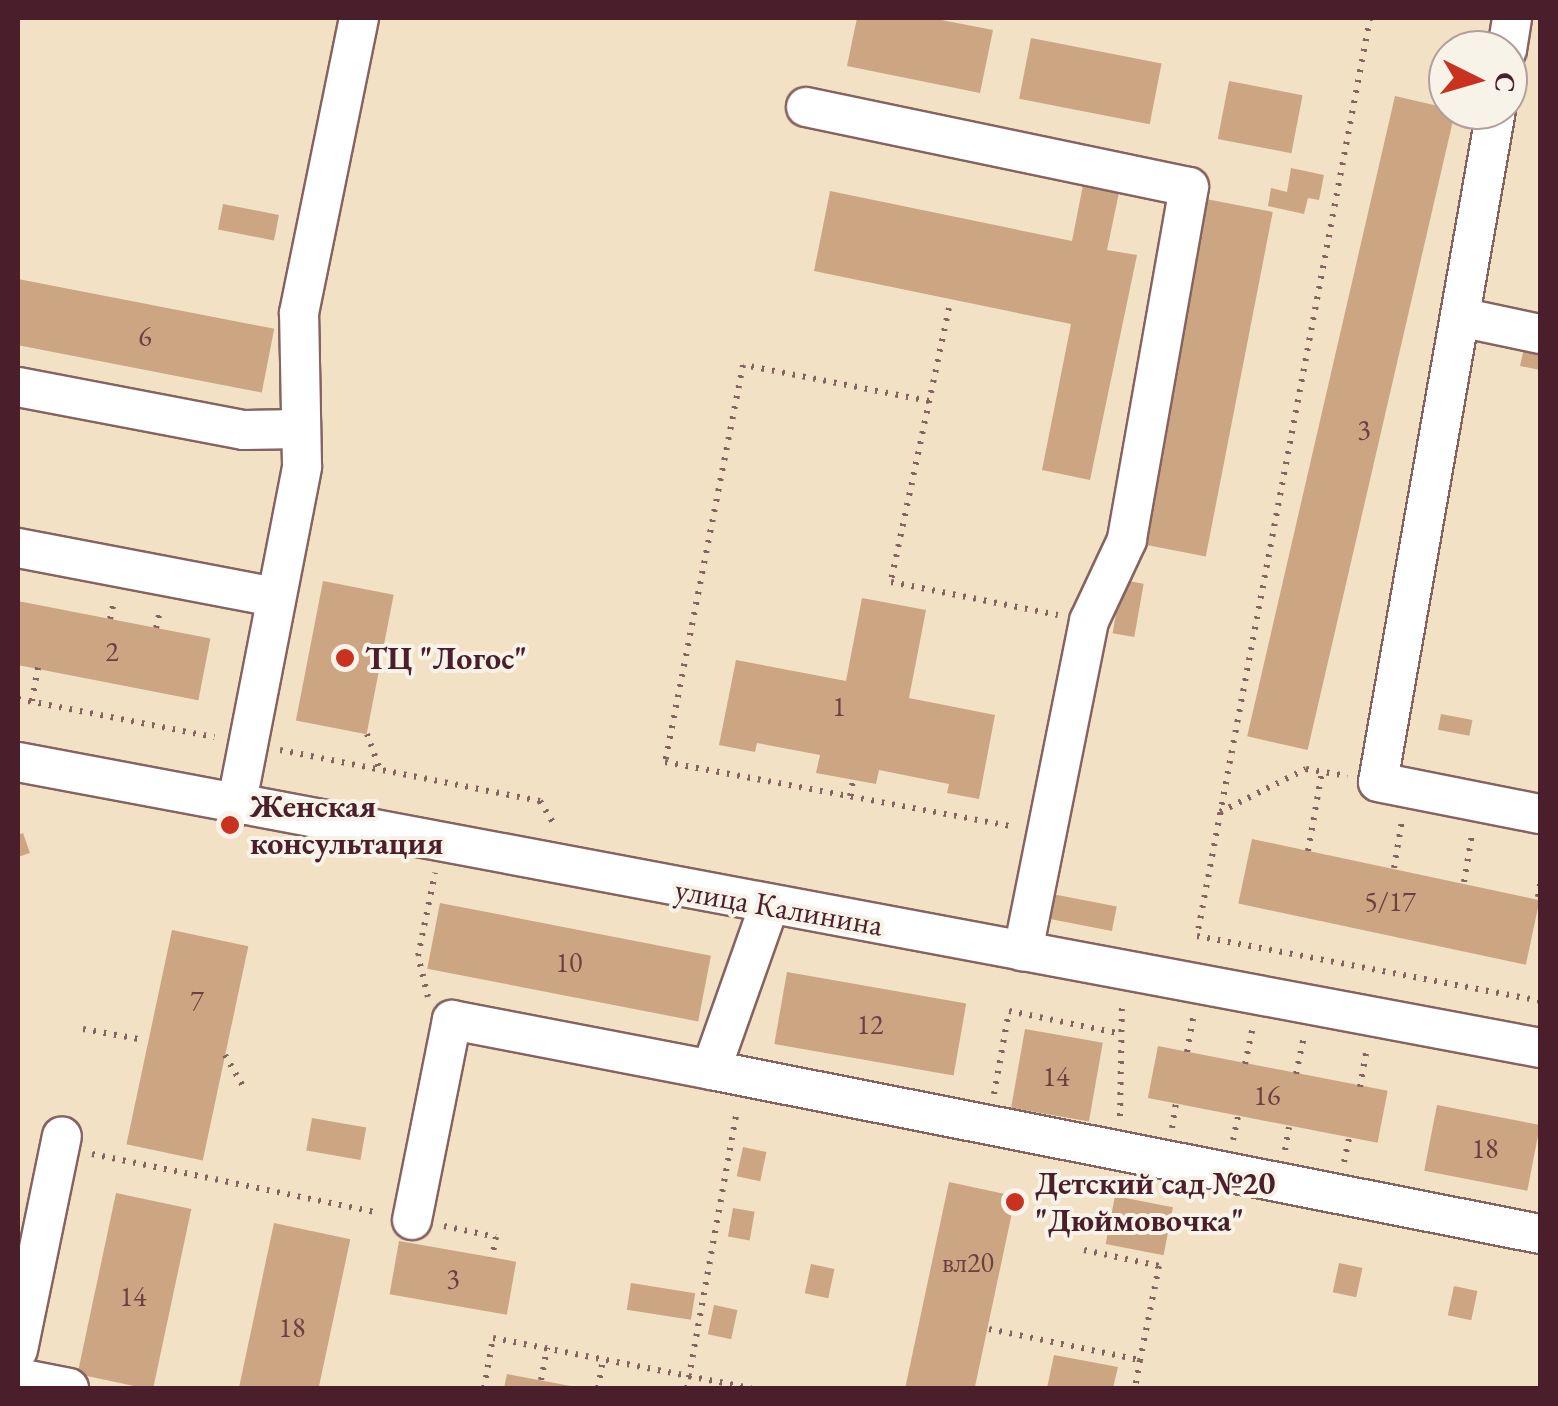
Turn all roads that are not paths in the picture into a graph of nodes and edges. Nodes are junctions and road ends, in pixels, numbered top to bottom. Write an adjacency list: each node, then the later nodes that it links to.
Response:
1 (359, 18): 7 (street)
2 (806, 107): 14 (street)
3 (1493, 130): 4 (street)
4 (1460, 317): 5 (street); 12 (street)
5 (1540, 334)
6 (18, 387): 7 (street)
7 (302, 429): 9 (street)
8 (18, 548): 9 (street)
9 (274, 597): 11 (street)
10 (18, 762): 11 (street, улица Калинина)
11 (236, 807): 13 (street, улица Калинина)
12 (1540, 814)
13 (769, 906): 14 (street, улица Калинина); 16 (street)
14 (1022, 952): 15 (street, улица Калинина)
15 (1540, 1048)
16 (727, 1073): 18 (street); 19 (street)
17 (60, 1142): 20 (street)
18 (401, 1217)
19 (1540, 1234)
20 (18, 1349)
21 (18, 1378): 22 (street)
22 (69, 1388)

